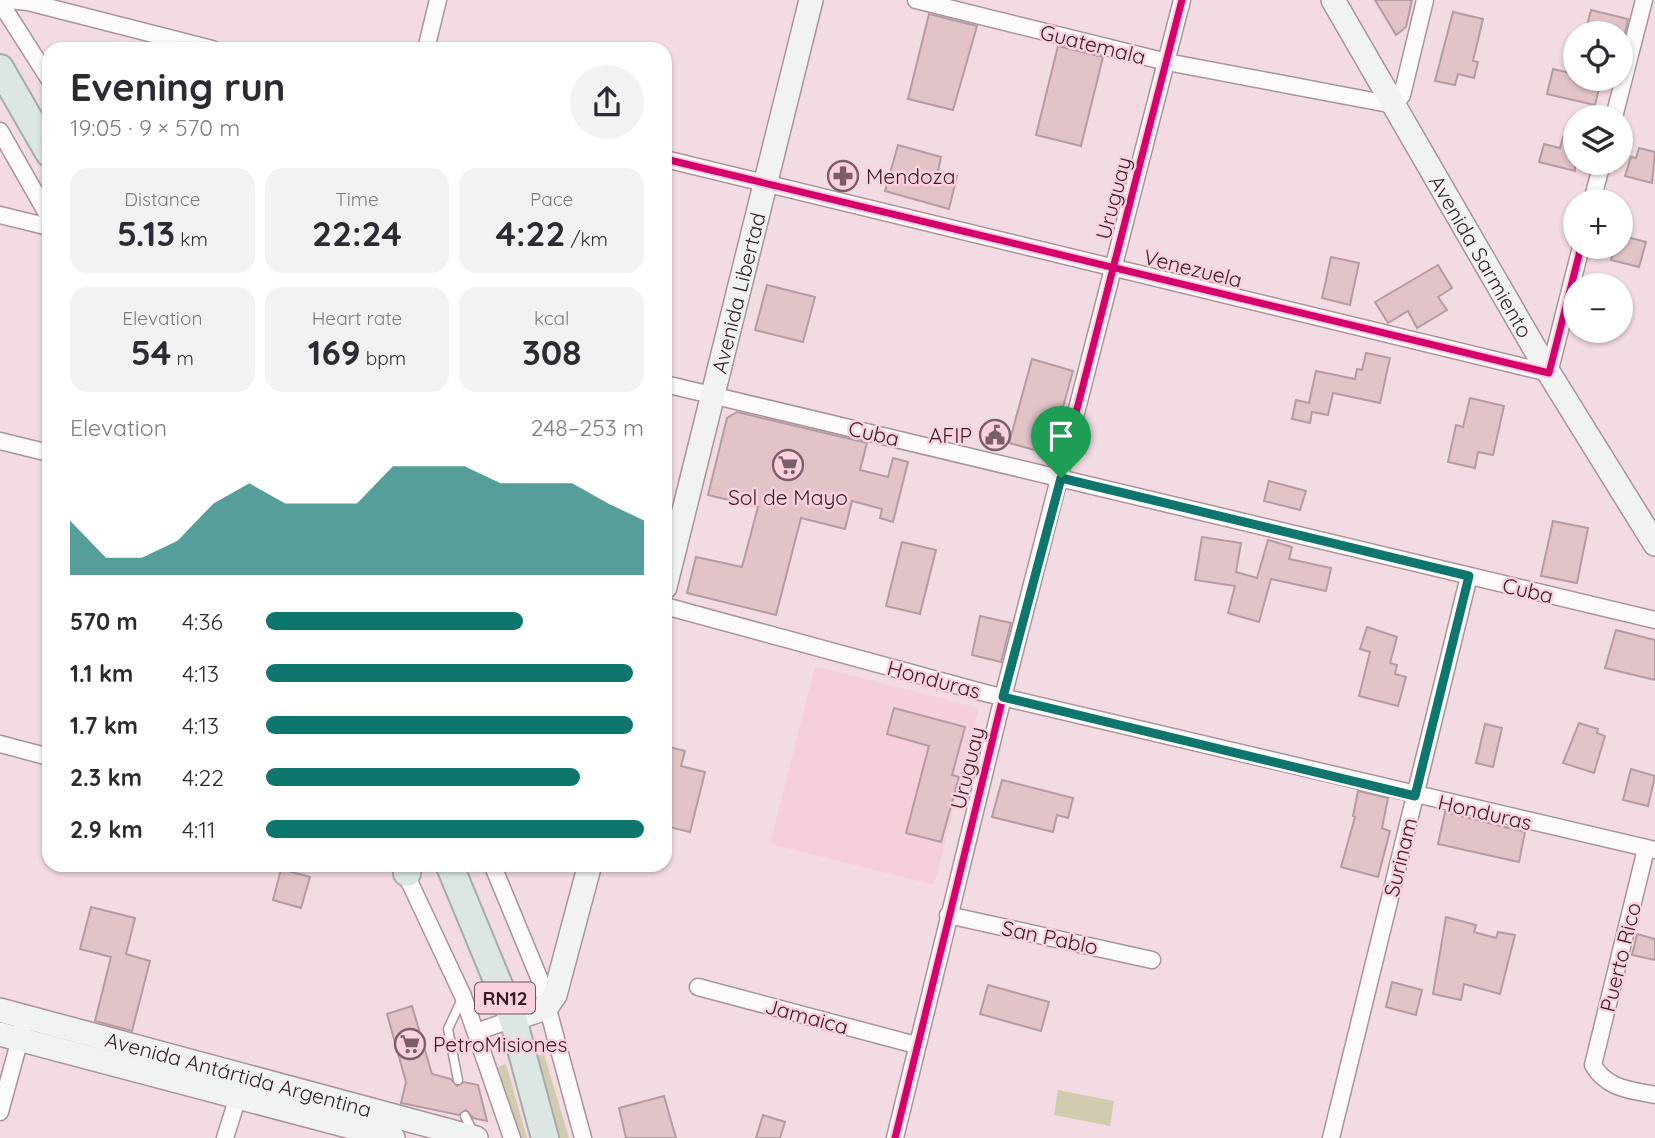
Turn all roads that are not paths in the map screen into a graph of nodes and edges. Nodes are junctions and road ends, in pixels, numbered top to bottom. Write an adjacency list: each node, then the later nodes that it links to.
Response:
1 (9, 0): 10 (street)
2 (438, 0): 11 (street)
3 (811, 0): 20 (main road, Avenida Libertad)
4 (916, 0): 12 (street, Guatemala)
5 (1182, 0): 12 (street, Uruguay)
6 (1333, 0): 15 (main road, Avenida Sarmiento)
7 (1425, 0): 15 (street)
8 (1644, 0): 16 (street)
9 (0, 2): 14 (street)
10 (185, 42)
11 (428, 42)
12 (1167, 62): 15 (street, Guatemala); 25 (street, Uruguay)
13 (0, 68): 18 (highway)
14 (42, 68)
15 (1394, 105): 26 (main road, Avenida Sarmiento)
16 (1617, 105)
17 (0, 131): 21 (street)
18 (42, 141)
19 (672, 161): 20 (street, Venezuela)
20 (767, 183): 25 (street, Venezuela); 28 (main road, Avenida Libertad)
21 (42, 205)
22 (0, 215): 23 (street)
23 (42, 225)
24 (1578, 259): 26 (street)
25 (1113, 266): 26 (street, Venezuela); 31 (street, Uruguay)
26 (1549, 373): 32 (main road, Avenida Sarmiento)
27 (672, 386): 28 (street, Cuba)
28 (713, 395): 31 (street, Cuba); 33 (main road, Avenida Libertad)
29 (0, 441): 30 (street)
30 (42, 451)
31 (1061, 478): 34 (street, Cuba); 37 (street, Uruguay)
32 (1655, 544)
33 (672, 559)
34 (1469, 576): 36 (street, Cuba); 40 (street, Surinam)
35 (672, 608): 37 (street, Honduras)
36 (1655, 620)
37 (1003, 697): 40 (street, Honduras); 46 (street, Uruguay)
38 (0, 744): 39 (street)
39 (42, 755)
40 (1415, 796): 41 (street, Honduras); 69 (street, Surinam)
41 (1651, 849): 59 (street, Puerto Rico)
42 (407, 872): 49 (street)
43 (453, 872): 53 (highway, RN12)
44 (495, 872): 50 (street)
45 (588, 872): 50 (main road)
46 (948, 915): 47 (street, San Pablo); 56 (street, Uruguay)
47 (1152, 960)
48 (698, 988): 56 (street, Jamaica)
49 (463, 996): 54 (street); 57 (lane)
50 (545, 1008): 53 (main road); 67 (street)
51 (0, 1010): 52 (main road, Avenida Antártida Argentina)
52 (26, 1017): 55 (street); 58 (main road, Avenida Antártida Argentina)
53 (513, 1019): 54 (street); 66 (highway, RN12)
54 (476, 1032): 65 (street)
55 (10, 1037): 58 (main road, Avenida Antártida Argentina); 60 (street)
56 (916, 1045): 68 (street, Uruguay)
57 (458, 1080)
58 (241, 1086): 62 (street); 63 (main road, Avenida Antártida Argentina); 64 (main road, Avenida Antártida Argentina)
59 (1655, 1096)
60 (0, 1112)
61 (465, 1116): 64 (lane)
62 (225, 1138)
63 (393, 1138)
64 (476, 1138)
65 (512, 1138)
66 (545, 1138)
67 (583, 1138)
68 (895, 1138)
69 (1331, 1138)

